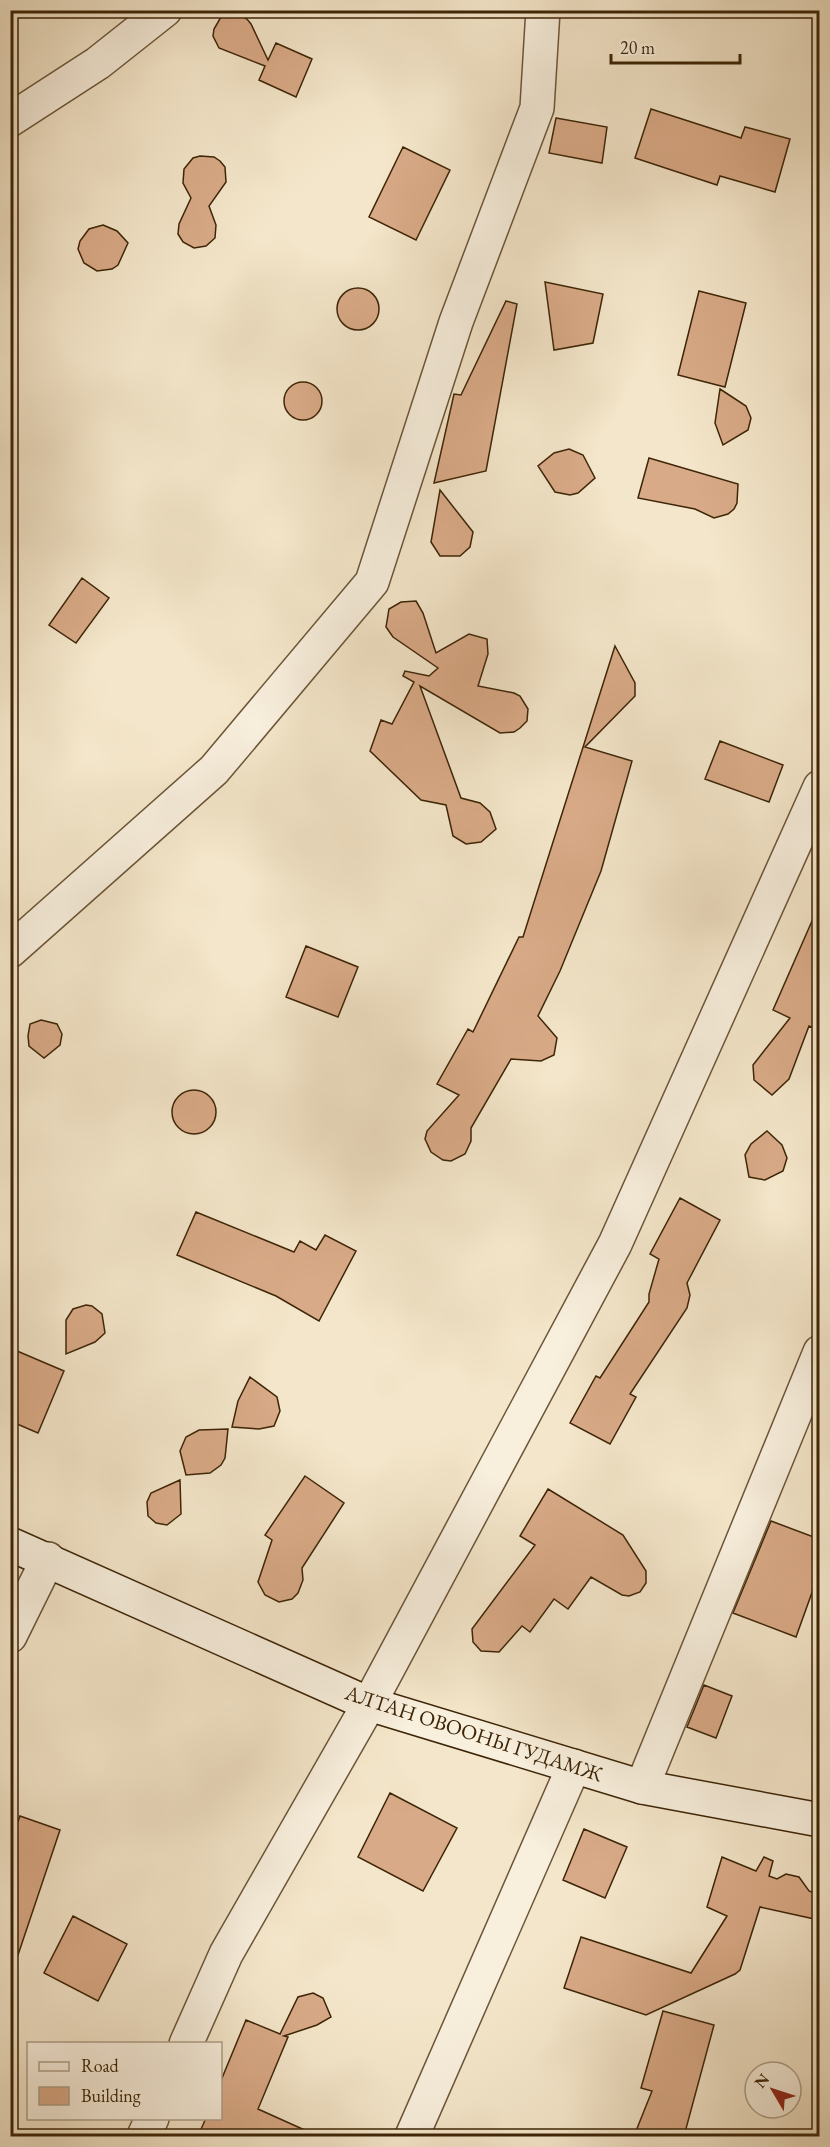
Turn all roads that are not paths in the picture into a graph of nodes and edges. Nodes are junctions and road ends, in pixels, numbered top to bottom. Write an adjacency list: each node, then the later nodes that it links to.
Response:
1 (165, 10): 3 (street)
2 (543, 10): 5 (street)
3 (10, 120)
4 (819, 787): 10 (street)
5 (10, 951)
6 (819, 1352): 12 (street)
7 (10, 1544): 8 (street, АЛТАН ОВООНЫ ГУДАМЖ)
8 (48, 1559): 9 (street); 10 (street, АЛТАН ОВООНЫ ГУДАМЖ)
9 (10, 1636)
10 (369, 1704): 11 (street, АЛТАН ОВООНЫ ГУДАМЖ); 14 (street)
11 (574, 1766): 12 (street, АЛТАН ОВООНЫ ГУДАМЖ); 17 (street)
12 (642, 1787): 13 (street, АЛТАН ОВООНЫ ГУДАМЖ)
13 (819, 1820)
14 (186, 2042)
15 (152, 2120): 16 (street)
16 (144, 2136)
17 (412, 2136)

